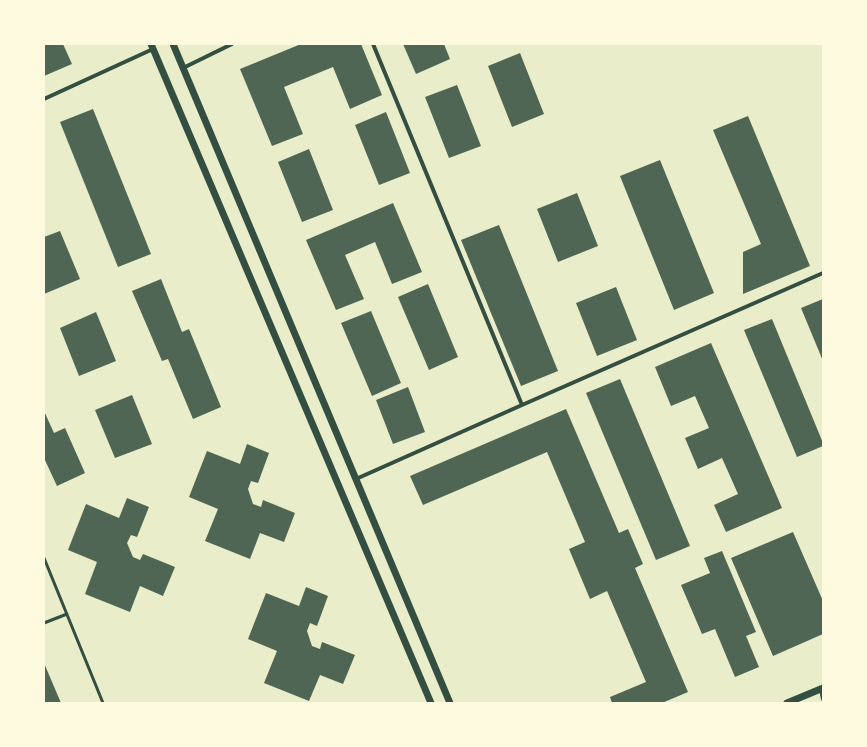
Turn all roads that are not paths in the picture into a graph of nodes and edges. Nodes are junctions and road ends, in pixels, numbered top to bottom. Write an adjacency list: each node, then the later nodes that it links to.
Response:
1 (172, 44): 5 (street)
2 (232, 44): 5 (street)
3 (373, 44): 8 (street)
4 (152, 46): 6 (street); 16 (street)
5 (182, 68): 9 (street)
6 (44, 99)
7 (823, 273): 8 (street)
8 (522, 405): 9 (street)
9 (356, 479): 17 (street)
10 (44, 558): 11 (lane)
11 (67, 614): 12 (lane); 15 (lane)
12 (44, 623)
13 (822, 688): 14 (street); 18 (street)
14 (823, 699)
15 (103, 703)
16 (431, 703)
17 (450, 703)
18 (787, 703)

